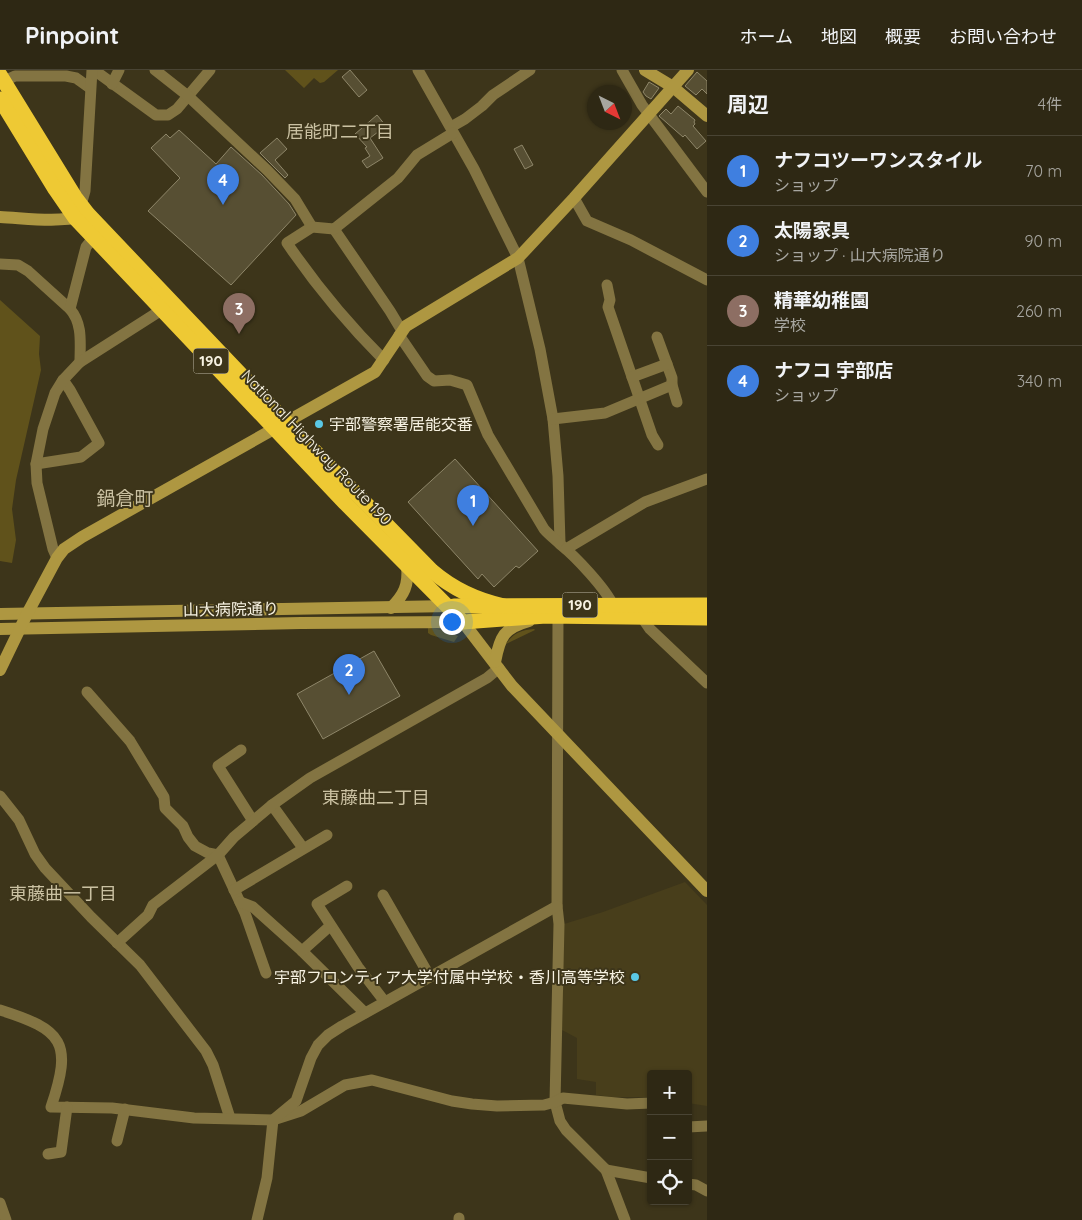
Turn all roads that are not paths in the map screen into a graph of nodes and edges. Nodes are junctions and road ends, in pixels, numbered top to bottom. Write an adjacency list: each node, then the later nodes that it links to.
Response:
1 (93, 70): 11 (street); 13 (street)
2 (119, 70): 11 (street)
3 (155, 70): 14 (street)
4 (210, 70): 14 (street)
5 (418, 70): 18 (street)
6 (530, 70): 18 (street)
7 (622, 70): 16 (street)
8 (645, 70): 12 (street)
9 (688, 70): 12 (street)
10 (2, 78): 13 (street); 21 (highway, National Highway Route 190 / 190)
11 (112, 84): 14 (street)
12 (673, 87): 16 (street); 17 (street)
13 (90, 88): 21 (street)
14 (188, 96): 23 (street)
15 (0, 99): 21 (highway, National Highway Route 190 / 190)
16 (649, 114): 19 (street); 20 (street)
17 (707, 116)
18 (452, 130): 24 (street); 26 (street)
19 (707, 192)
20 (574, 198): 26 (street); 28 (street)
21 (81, 212): 22 (street); 25 (highway, National Highway Route 190 / 190); 43 (highway, National Highway Route 190 / 190)
22 (0, 217)
23 (312, 227): 24 (street); 34 (street)
24 (334, 229): 32 (street)
25 (94, 237): 30 (street); 31 (highway, National Highway Route 190 / 190)
26 (518, 258): 32 (street); 42 (street)
27 (0, 264): 30 (street)
28 (707, 280)
29 (608, 285): 37 (street)
30 (70, 309): 35 (street)
31 (163, 309): 35 (street); 43 (highway, National Highway Route 190 / 190)
32 (400, 333): 34 (street); 48 (street)
33 (657, 337): 36 (street)
34 (384, 360): 43 (street)
35 (80, 362): 38 (street)
36 (667, 364): 37 (street); 39 (street)
37 (632, 377): 40 (street)
38 (63, 380): 45 (street); 45 (street)
39 (672, 386): 40 (street); 41 (street)
40 (640, 399): 42 (street); 44 (street)
41 (678, 402)
42 (553, 419): 48 (street)
43 (280, 425): 47 (highway, National Highway Route 190 / 190); 49 (street); 50 (highway, National Highway Route 190 / 190)
44 (658, 445)
45 (36, 464): 49 (street)
46 (707, 479): 48 (street)
47 (358, 496): 53 (highway, National Highway Route 190 / 190); 54 (highway, 190)
48 (563, 546): 51 (street)
49 (57, 558): 57 (street)
50 (407, 566): 53 (highway, National Highway Route 190 / 190); 55 (street)
51 (613, 605): 52 (highway, 190); 54 (highway, 190)
52 (707, 605)
53 (450, 606): 54 (highway, 190); 55 (street, 山大病院通り); 61 (highway, 190)
54 (504, 606)
55 (391, 608): 57 (street, 山大病院通り)
56 (0, 614): 57 (street, 山大病院通り)
57 (27, 614): 63 (street)
58 (552, 616): 59 (highway, 190); 61 (highway, 190); 64 (street); 68 (street)
59 (642, 616): 60 (highway, 190); 66 (street)
60 (707, 618)
61 (463, 622): 63 (street, 山大病院通り); 64 (street)
62 (0, 629): 63 (street, 山大病院通り)
63 (19, 629): 65 (street)
64 (497, 665): 68 (street); 71 (street)
65 (0, 670)
66 (707, 683)
67 (87, 692): 77 (street)
68 (558, 734): 80 (street); 83 (street)
69 (241, 750): 74 (street)
70 (0, 796): 72 (street)
71 (272, 805): 74 (street); 76 (street)
72 (13, 812): 73 (street); 85 (street)
73 (0, 814)
74 (253, 821): 77 (street)
75 (327, 835): 76 (street)
76 (303, 848): 79 (street)
77 (218, 855): 79 (street); 85 (street)
78 (347, 886): 84 (street)
79 (234, 890): 82 (street)
80 (707, 891)
81 (384, 895): 88 (street)
82 (240, 902): 86 (street); 87 (street)
83 (557, 906): 88 (street); 92 (street)
84 (330, 926): 86 (street); 89 (street)
85 (117, 943): 96 (street)
86 (302, 951): 91 (street)
87 (266, 973)
88 (430, 977): 89 (street)
89 (385, 1002): 91 (street)
90 (0, 1010): 94 (street)
91 (365, 1013): 97 (street)
92 (555, 1102): 93 (street); 97 (street); 102 (street)
93 (647, 1103)
94 (67, 1107): 95 (street); 101 (street)
95 (125, 1109): 96 (street); 100 (street)
96 (230, 1118): 97 (street)
97 (273, 1120): 108 (street)
98 (707, 1126): 99 (street)
99 (692, 1127)
100 (117, 1141)
101 (48, 1154)
102 (606, 1170): 103 (street); 109 (street)
103 (647, 1177)
104 (692, 1184): 105 (street)
105 (707, 1191)
106 (0, 1203): 107 (street)
107 (6, 1220)
108 (257, 1220)
109 (625, 1220)

